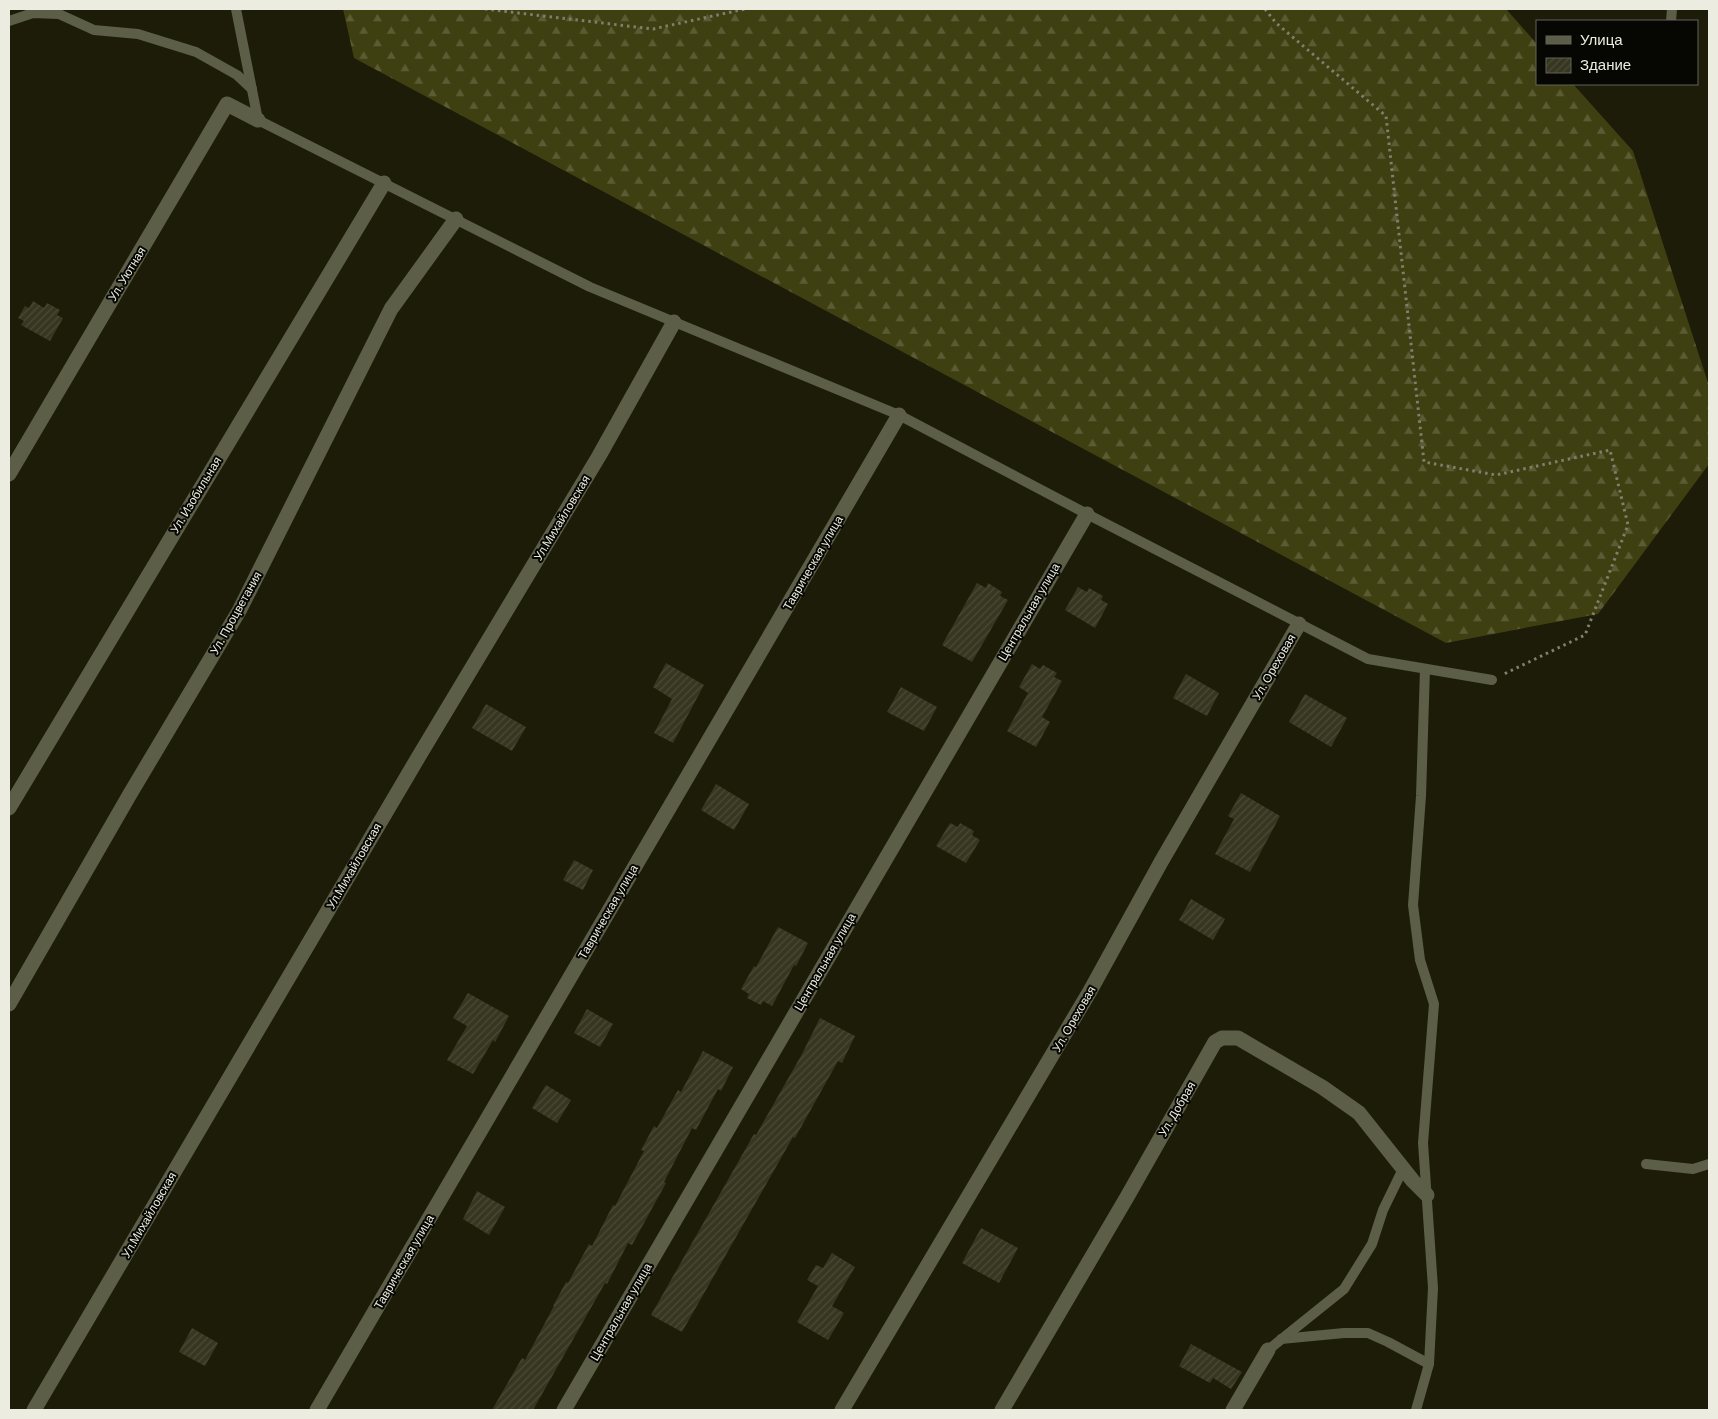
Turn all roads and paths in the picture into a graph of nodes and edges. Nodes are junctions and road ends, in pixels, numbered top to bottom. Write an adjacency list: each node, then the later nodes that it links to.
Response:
1 (58, 9): 6 (lane)
2 (236, 9): 8 (lane)
3 (485, 9): 4 (path)
4 (745, 9)
5 (1265, 9): 18 (path)
6 (70, 19): 7 (lane); 8 (lane)
7 (9, 21)
8 (252, 89): 9 (lane)
9 (258, 120): 10 (lane); 14 (street, Ул. Уютная)
10 (384, 183): 11 (lane); 19 (street, Ул. Изобильная)
11 (456, 219): 12 (lane); 20 (street, Ул. Процветания)
12 (674, 322): 13 (lane); 28 (street, Ул.Михайловская)
13 (899, 415): 15 (lane); 29 (street, Таврическая улица)
14 (9, 474)
15 (1087, 514): 16 (lane); 30 (street, Центральная улица)
16 (1299, 624): 17 (lane); 31 (street, Ул. Ореховая)
17 (1425, 669): 18 (lane); 24 (lane)
18 (1492, 680)
19 (9, 808)
20 (9, 1004)
21 (1646, 1164): 22 (lane)
22 (1709, 1164)
23 (1404, 1169): 24 (street, Ул. Добрая); 25 (lane); 32 (street, Ул. Добрая)
24 (1427, 1195): 27 (lane)
25 (1281, 1339): 26 (lane); 27 (lane)
26 (1268, 1350): 33 (street)
27 (1429, 1364): 34 (lane)
28 (34, 1410)
29 (317, 1410)
30 (564, 1410)
31 (842, 1410)
32 (1002, 1410)
33 (1233, 1410)
34 (1416, 1410)

